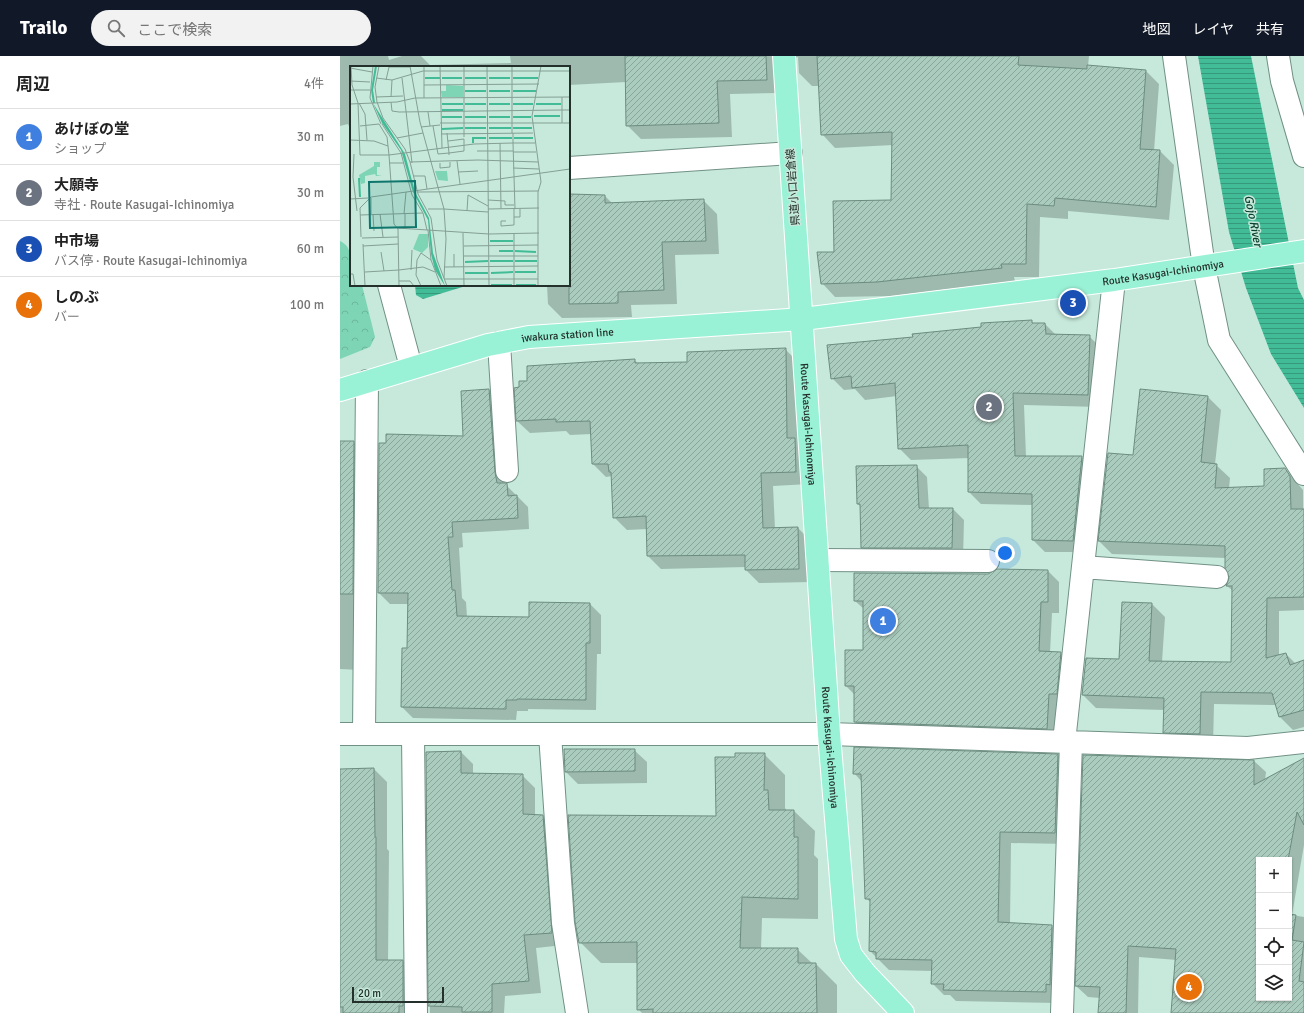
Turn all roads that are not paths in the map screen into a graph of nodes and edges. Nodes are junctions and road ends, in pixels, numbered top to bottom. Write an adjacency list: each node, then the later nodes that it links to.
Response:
1 (784, 56): 4 (main road, 県道小口岩倉線)
2 (1174, 56): 8 (street)
3 (1278, 56): 5 (street)
4 (791, 153): 6 (street); 11 (main road, 県道小口岩倉線)
5 (1304, 156)
6 (570, 168)
7 (1304, 251): 8 (main road, Route Kasugai-Ichinomiya)
8 (1204, 267): 9 (main road, Route Kasugai-Ichinomiya); 17 (street)
9 (1114, 280): 11 (main road, Route Kasugai-Ichinomiya); 20 (street)
10 (389, 286): 13 (street)
11 (803, 319): 12 (main road, iwakura station line); 18 (main road, Route Kasugai-Ichinomiya)
12 (499, 343): 13 (main road, iwakura station line); 16 (street)
13 (411, 367): 14 (main road, iwakura station line)
14 (367, 381): 15 (main road, iwakura station line); 23 (street)
15 (340, 390)
16 (507, 471)
17 (1304, 474)
18 (818, 560): 19 (street); 26 (main road, Route Kasugai-Ichinomiya)
19 (988, 561)
20 (1083, 567): 21 (street); 27 (street)
21 (1217, 577)
22 (340, 734): 23 (street)
23 (364, 734): 24 (street)
24 (413, 734): 25 (street); 29 (street)
25 (550, 734): 26 (street); 30 (street)
26 (829, 734): 27 (street); 31 (main road, Route Kasugai-Ichinomiya)
27 (1068, 742): 28 (street); 32 (street)
28 (1304, 742)
29 (416, 1013)
30 (577, 1013)
31 (903, 1013)
32 (1062, 1013)

